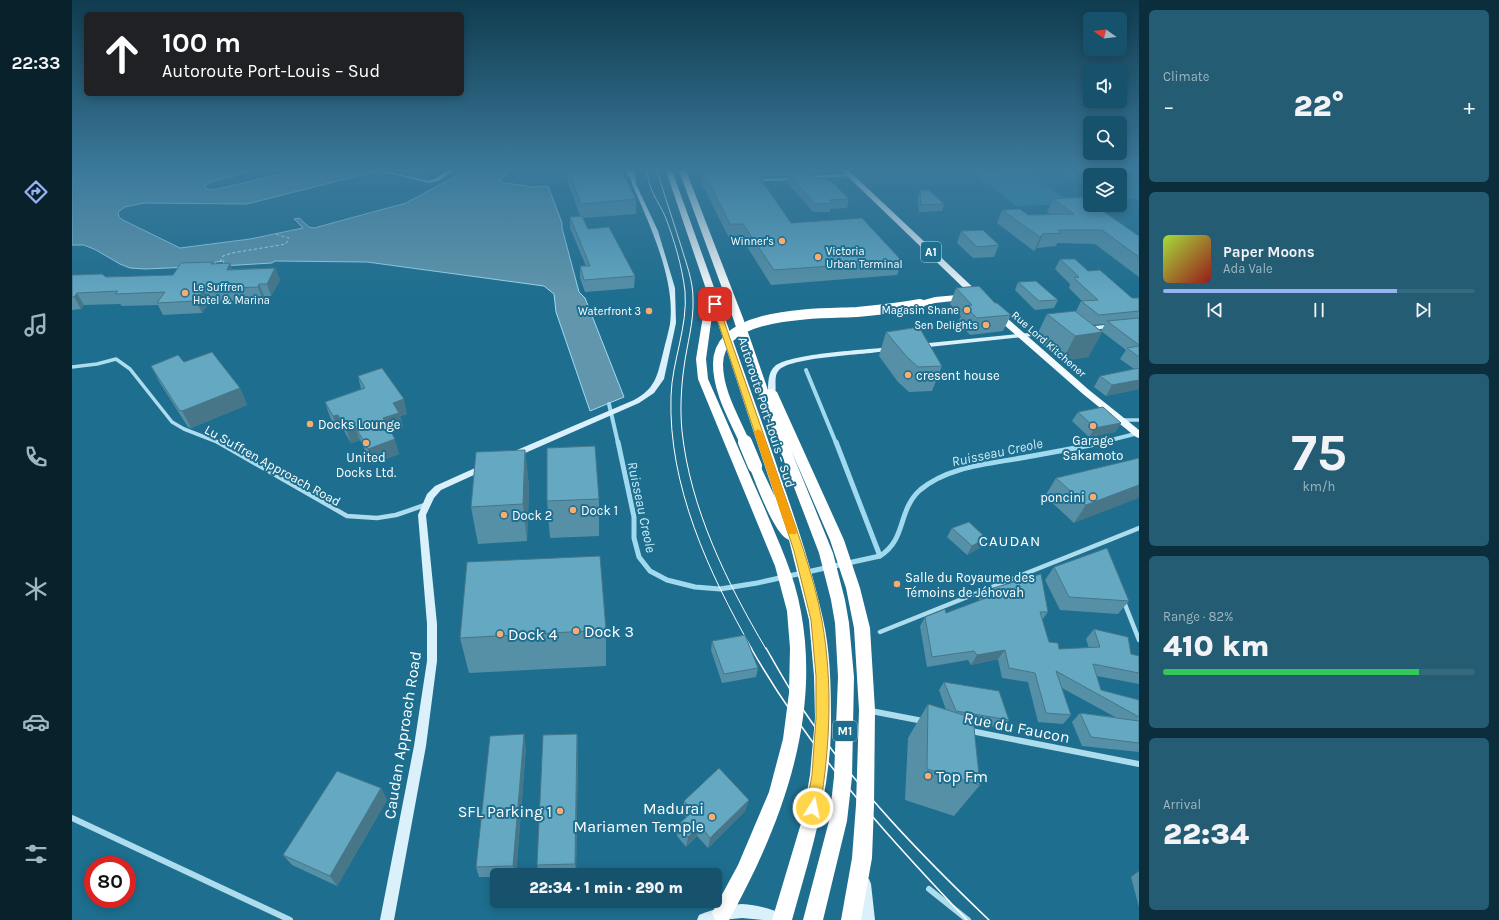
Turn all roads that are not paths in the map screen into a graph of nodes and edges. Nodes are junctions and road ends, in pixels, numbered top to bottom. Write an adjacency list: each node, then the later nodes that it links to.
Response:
1 (646, 211): 20 (street)
2 (683, 211): 5 (highway, Autoroute Port-Louis – Sud / M1)
3 (698, 211): 6 (highway, Autoroute Port-Louis – Sud / M1)
4 (887, 211): 7 (main road, A1)
5 (708, 283): 26 (highway, Autoroute Port-Louis – Sud / M1); 38 (highway)
6 (725, 286): 16 (highway); 24 (highway, Autoroute Port-Louis – Sud / M1)
7 (980, 298): 26 (highway, bridge)
8 (993, 311): 12 (main road, Rue Lord Kitchener)
9 (1123, 325): 10 (street)
10 (1076, 330)
11 (1060, 332): 12 (street)
12 (1021, 336): 13 (street); 18 (main road, Rue Lord Kitchener)
13 (914, 346)
14 (900, 348): 16 (street)
15 (72, 367): 22 (street, Lu Suffren Approach Road)
16 (772, 392): 24 (highway)
17 (1139, 420): 18 (street)
18 (1123, 422): 19 (main road, Rue Lord Kitchener)
19 (1139, 435)
20 (507, 457)
21 (494, 463): 22 (street)
22 (425, 505): 40 (street, Caudan Approach Road)
23 (1139, 528): 25 (street)
24 (829, 541): 31 (highway); 43 (highway, M1)
25 (1101, 542): 27 (street); 29 (street)
26 (798, 547): 42 (highway, M1)
27 (1104, 549)
28 (1123, 598): 30 (street)
29 (880, 632)
30 (1139, 640)
31 (867, 710): 32 (street); 36 (highway)
32 (929, 722)
33 (968, 730): 34 (street, Rue du Faucon)
34 (1139, 764)
35 (72, 818): 39 (street)
36 (862, 858): 44 (highway); 45 (street)
37 (928, 889): 46 (street)
38 (722, 913): 41 (street); 42 (street)
39 (290, 920)
40 (387, 920)
41 (704, 920)
42 (781, 920)
43 (813, 920)
44 (851, 920)
45 (868, 920)
46 (968, 920)

